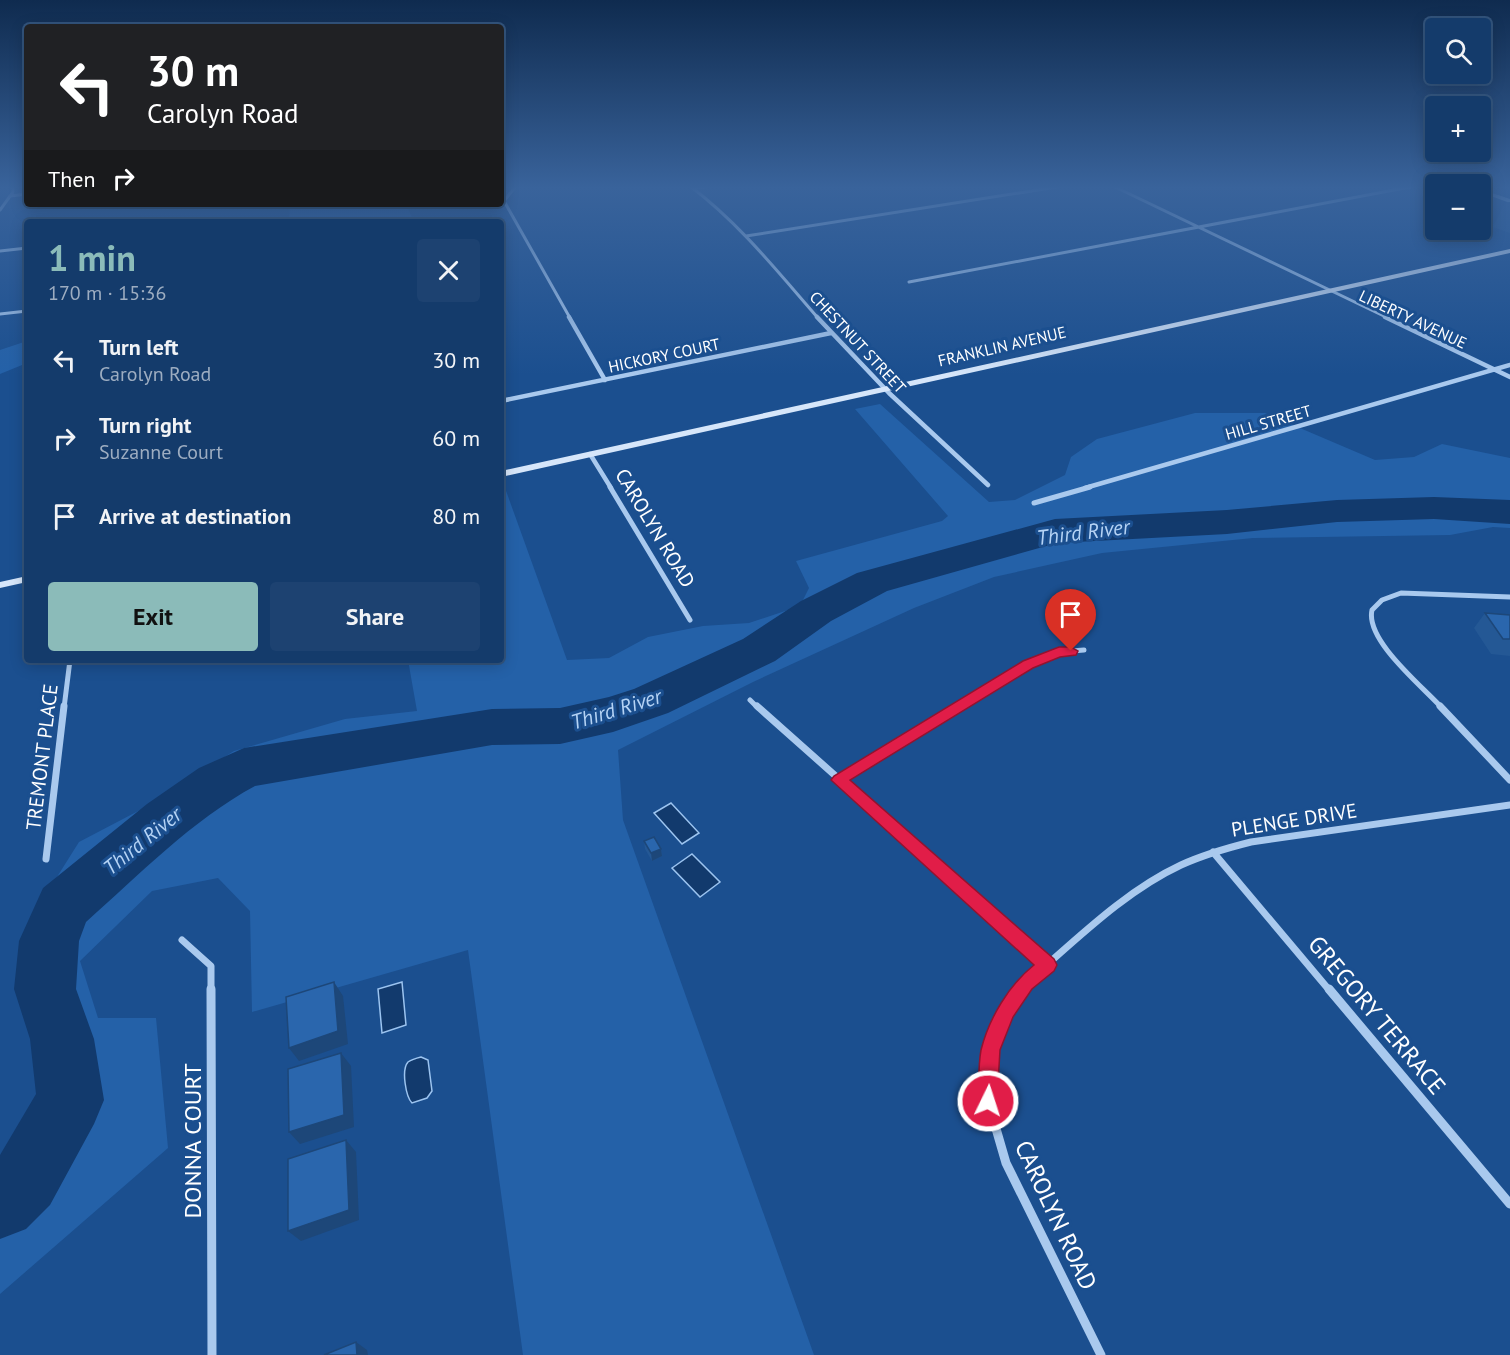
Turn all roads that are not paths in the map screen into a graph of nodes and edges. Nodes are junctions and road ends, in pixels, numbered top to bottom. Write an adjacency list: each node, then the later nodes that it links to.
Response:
1 (16, 249): 6 (street)
2 (531, 249): 16 (street)
3 (758, 249): 12 (street, CHESTNUT STREET)
4 (1084, 249): 8 (street)
5 (1241, 249): 9 (street, LIBERTY AVENUE)
6 (0, 251)
7 (1510, 251): 9 (main road, FRANKLIN AVENUE)
8 (909, 282)
9 (1327, 291): 14 (street, LIBERTY AVENUE); 17 (main road, FRANKLIN AVENUE)
10 (24, 311): 11 (street)
11 (0, 314)
12 (831, 333): 16 (street, HICKORY COURT); 17 (street, CHESTNUT STREET)
13 (1510, 365): 14 (street, HILL STREET)
14 (1493, 370): 15 (street, LIBERTY AVENUE); 22 (street, HILL STREET)
15 (1510, 377)
16 (605, 380): 18 (street, HICKORY COURT)
17 (884, 390): 19 (main road, FRANKLIN AVENUE); 21 (street, CHESTNUT STREET)
18 (504, 400)
19 (590, 454): 20 (main road, FRANKLIN AVENUE); 26 (street, CAROLYN ROAD)
20 (504, 473)
21 (988, 485)
22 (1034, 503)
23 (24, 580): 24 (main road)
24 (0, 585)
25 (1510, 597): 31 (street)
26 (690, 620)
27 (1084, 650): 30 (street)
28 (70, 663): 34 (street, TREMONT PLACE)
29 (750, 700): 30 (street)
30 (839, 780): 36 (street)
31 (1510, 780)
32 (1510, 805): 33 (street, PLENGE DRIVE)
33 (1213, 852): 36 (street, PLENGE DRIVE); 37 (street, GREGORY TERRACE)
34 (46, 859)
35 (182, 940): 38 (street, DONNA COURT)
36 (1048, 965): 39 (street, CAROLYN ROAD)
37 (1510, 1204)
38 (212, 1355)
39 (1101, 1355)

